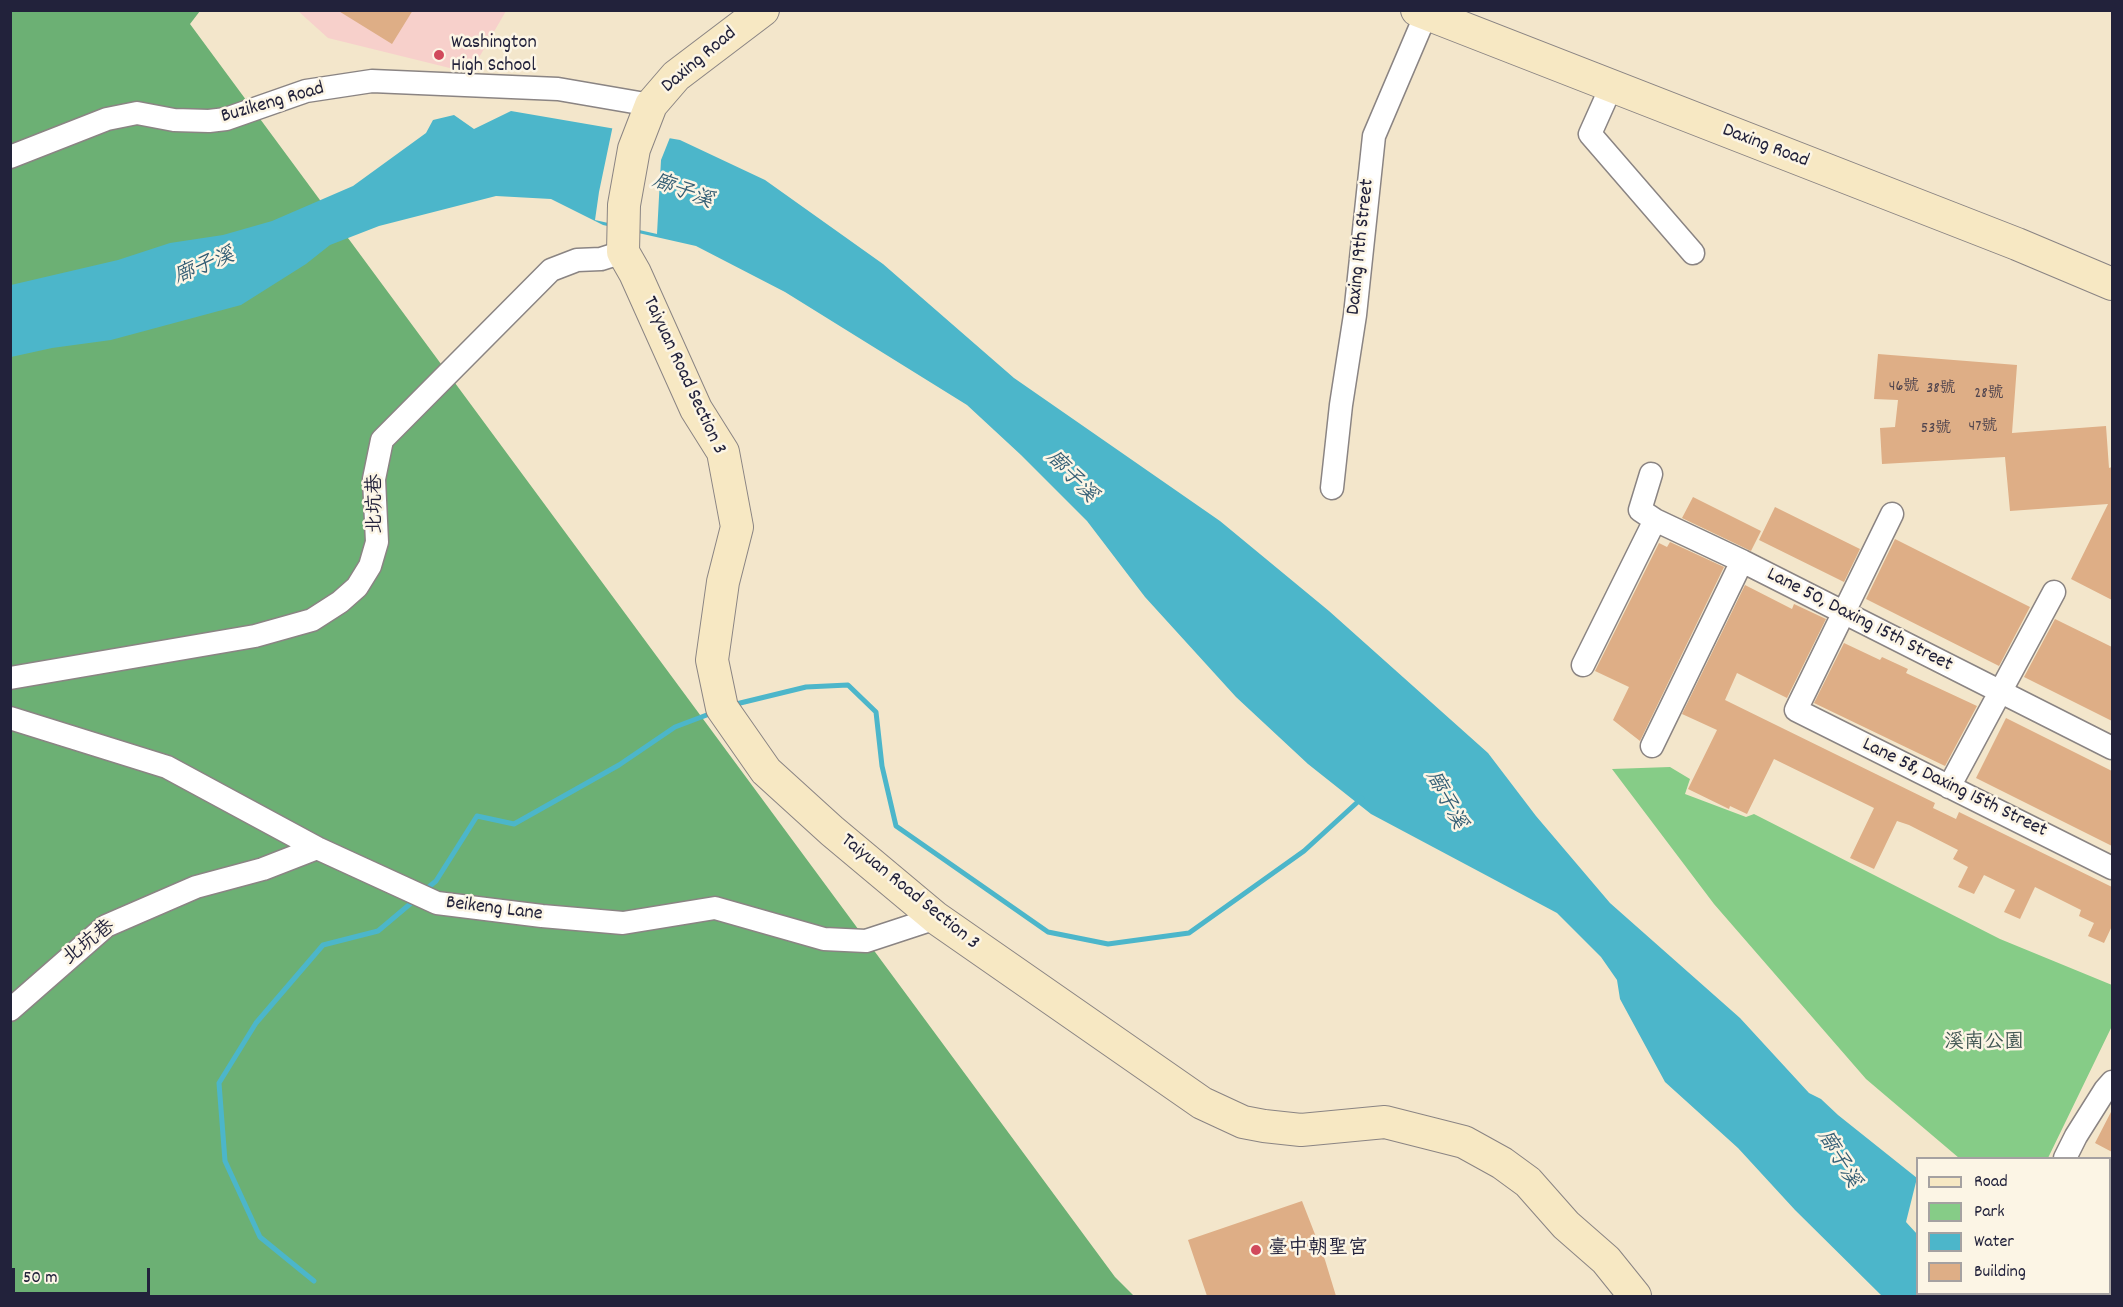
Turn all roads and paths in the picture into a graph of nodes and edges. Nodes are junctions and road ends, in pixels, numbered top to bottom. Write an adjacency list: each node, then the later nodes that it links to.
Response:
1 (763, 10): 4 (main road, Daxing Road)
2 (1422, 12): 3 (main road, Daxing Road); 10 (street, Daxing 19th Street)
3 (1611, 87): 7 (street); 8 (main road, Daxing Road)
4 (648, 112): 5 (street, Buzikeng Road); 6 (main road, Daxing Road)
5 (10, 158)
6 (624, 245): 17 (street, 北坑巷); 25 (main road, Taiyuan Road Section 3)
7 (1693, 253)
8 (2112, 284)
9 (1651, 474): 12 (street)
10 (1332, 488)
11 (1892, 514): 15 (street)
12 (1655, 520): 13 (street, Lane 50, Daxing 15th Street); 16 (street)
13 (1742, 561): 15 (street, Lane 50, Daxing 15th Street); 20 (street)
14 (2054, 592): 18 (street)
15 (1843, 612): 18 (street, Lane 50, Daxing 15th Street); 22 (street, Lane 58, Daxing 15th Street)
16 (1583, 665)
17 (10, 678)
18 (2000, 692): 21 (street, Lane 50, Daxing 15th Street); 22 (street)
19 (10, 718): 23 (street, Beikeng Lane)
20 (1652, 746)
21 (2112, 748)
22 (1949, 787): 24 (street, Lane 58, Daxing 15th Street)
23 (317, 848): 25 (street, Beikeng Lane); 26 (street, 北坑巷)
24 (2112, 868)
25 (936, 918): 29 (main road, Taiyuan Road Section 3)
26 (10, 1010)
27 (2112, 1082): 28 (street)
28 (2066, 1157)
29 (1566, 1224): 30 (main road, Taiyuan Road Section 3); 31 (main road, Taiyuan Road Section 3)
30 (1618, 1296)
31 (1635, 1296)

